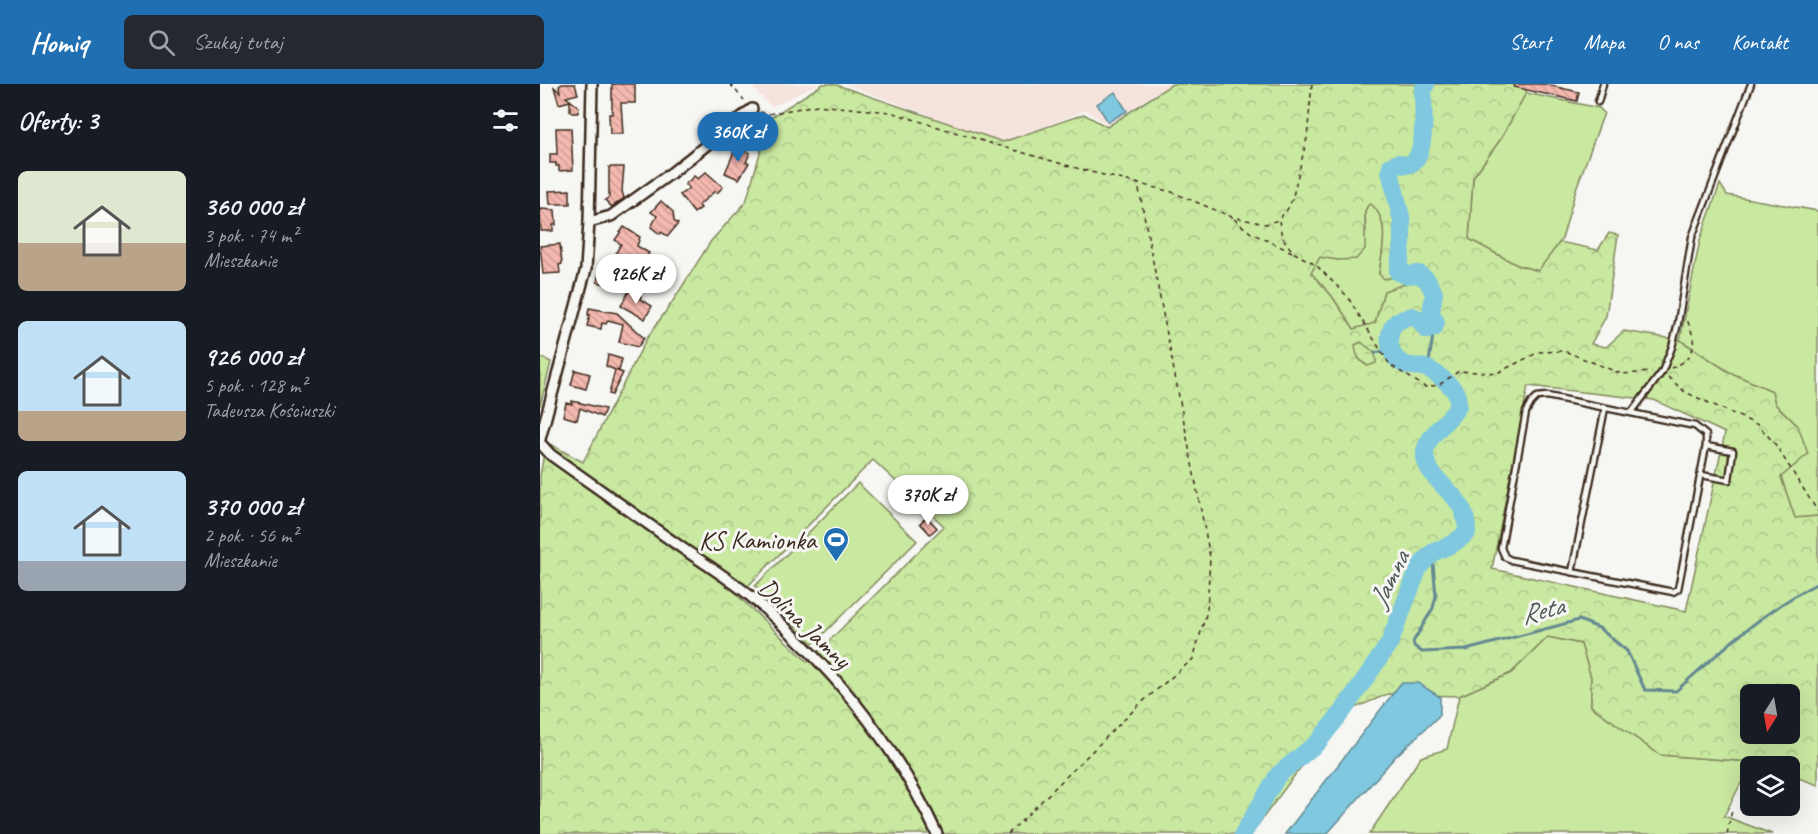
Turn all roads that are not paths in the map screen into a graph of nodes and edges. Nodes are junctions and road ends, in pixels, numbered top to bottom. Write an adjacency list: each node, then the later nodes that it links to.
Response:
1 (592, 84): 6 (street)
2 (1603, 84): 4 (lane)
3 (1751, 84): 8 (lane)
4 (1598, 102)
5 (752, 109): 6 (street)
6 (589, 222): 9 (street)
7 (1605, 408): 8 (lane); 12 (lane); 12 (lane)
8 (1632, 414): 10 (lane)
9 (540, 441): 13 (street, Dolina Jamny)
10 (1706, 446): 11 (lane); 11 (lane)
11 (1701, 475): 12 (lane)
12 (1572, 573)
13 (937, 834)

